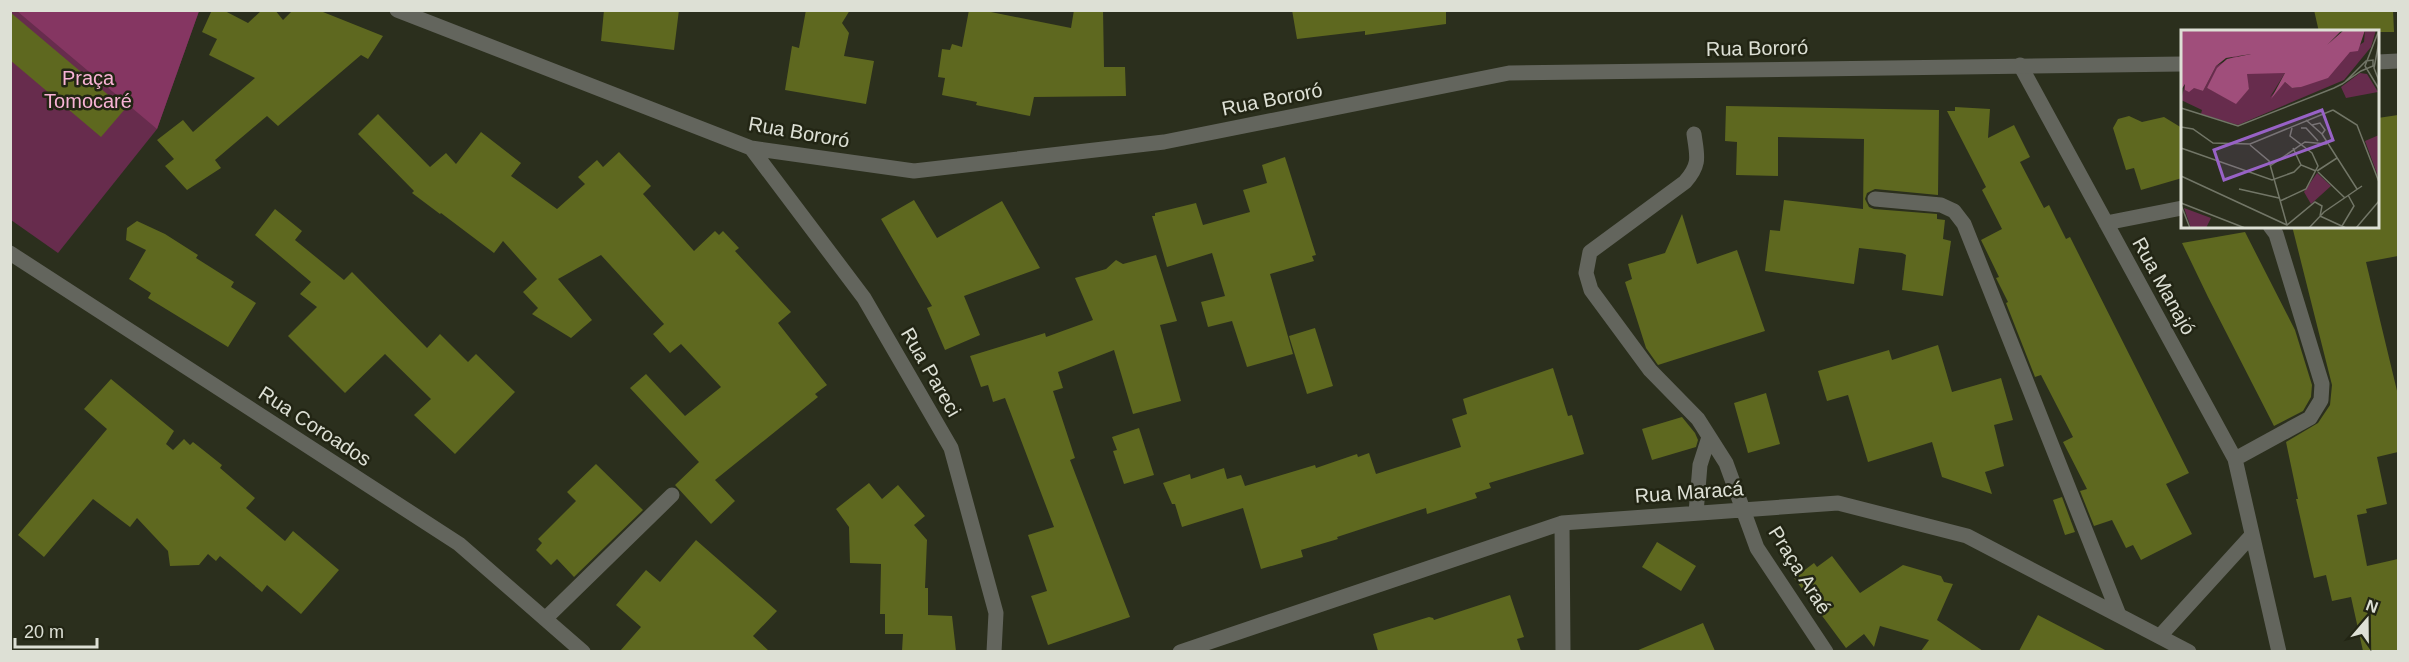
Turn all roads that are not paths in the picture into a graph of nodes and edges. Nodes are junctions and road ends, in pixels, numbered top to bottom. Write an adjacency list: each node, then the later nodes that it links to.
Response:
1 (397, 10): 7 (street, Rua Bororó)
2 (2398, 61): 3 (street)
3 (2379, 62)
4 (2181, 64): 5 (street, Rua Bororó)
5 (2020, 65): 7 (street, Rua Bororó); 10 (street, Rua Manajó)
6 (1694, 134): 13 (street, Praça Araé)
7 (751, 148): 24 (street, Rua Pareci)
8 (1875, 199): 20 (street)
9 (2181, 208): 10 (street)
10 (2106, 223): 14 (street, Rua Manajó)
11 (2272, 228): 14 (street)
12 (10, 253): 21 (street, Rua Coroados)
13 (1709, 437): 16 (street, Praça Araé); 17 (street)
14 (2235, 459): 19 (street, Rua Manajó)
15 (672, 495): 21 (street)
16 (1743, 509): 17 (street, Rua Maracá); 20 (street, Rua Maracá); 27 (street, Praça Araé)
17 (1696, 513): 18 (street, Rua Maracá)
18 (1563, 523): 25 (street, Rua Maracá); 26 (street)
19 (2252, 535): 22 (street); 29 (street, Rua Manajó)
20 (2119, 615): 22 (street, Rua Maracá)
21 (545, 619): 23 (street, Rua Coroados)
22 (2160, 636): 28 (street, Rua Maracá)
23 (583, 651)
24 (994, 651)
25 (1180, 651)
26 (1563, 651)
27 (1826, 651)
28 (2189, 651)
29 (2279, 651)

